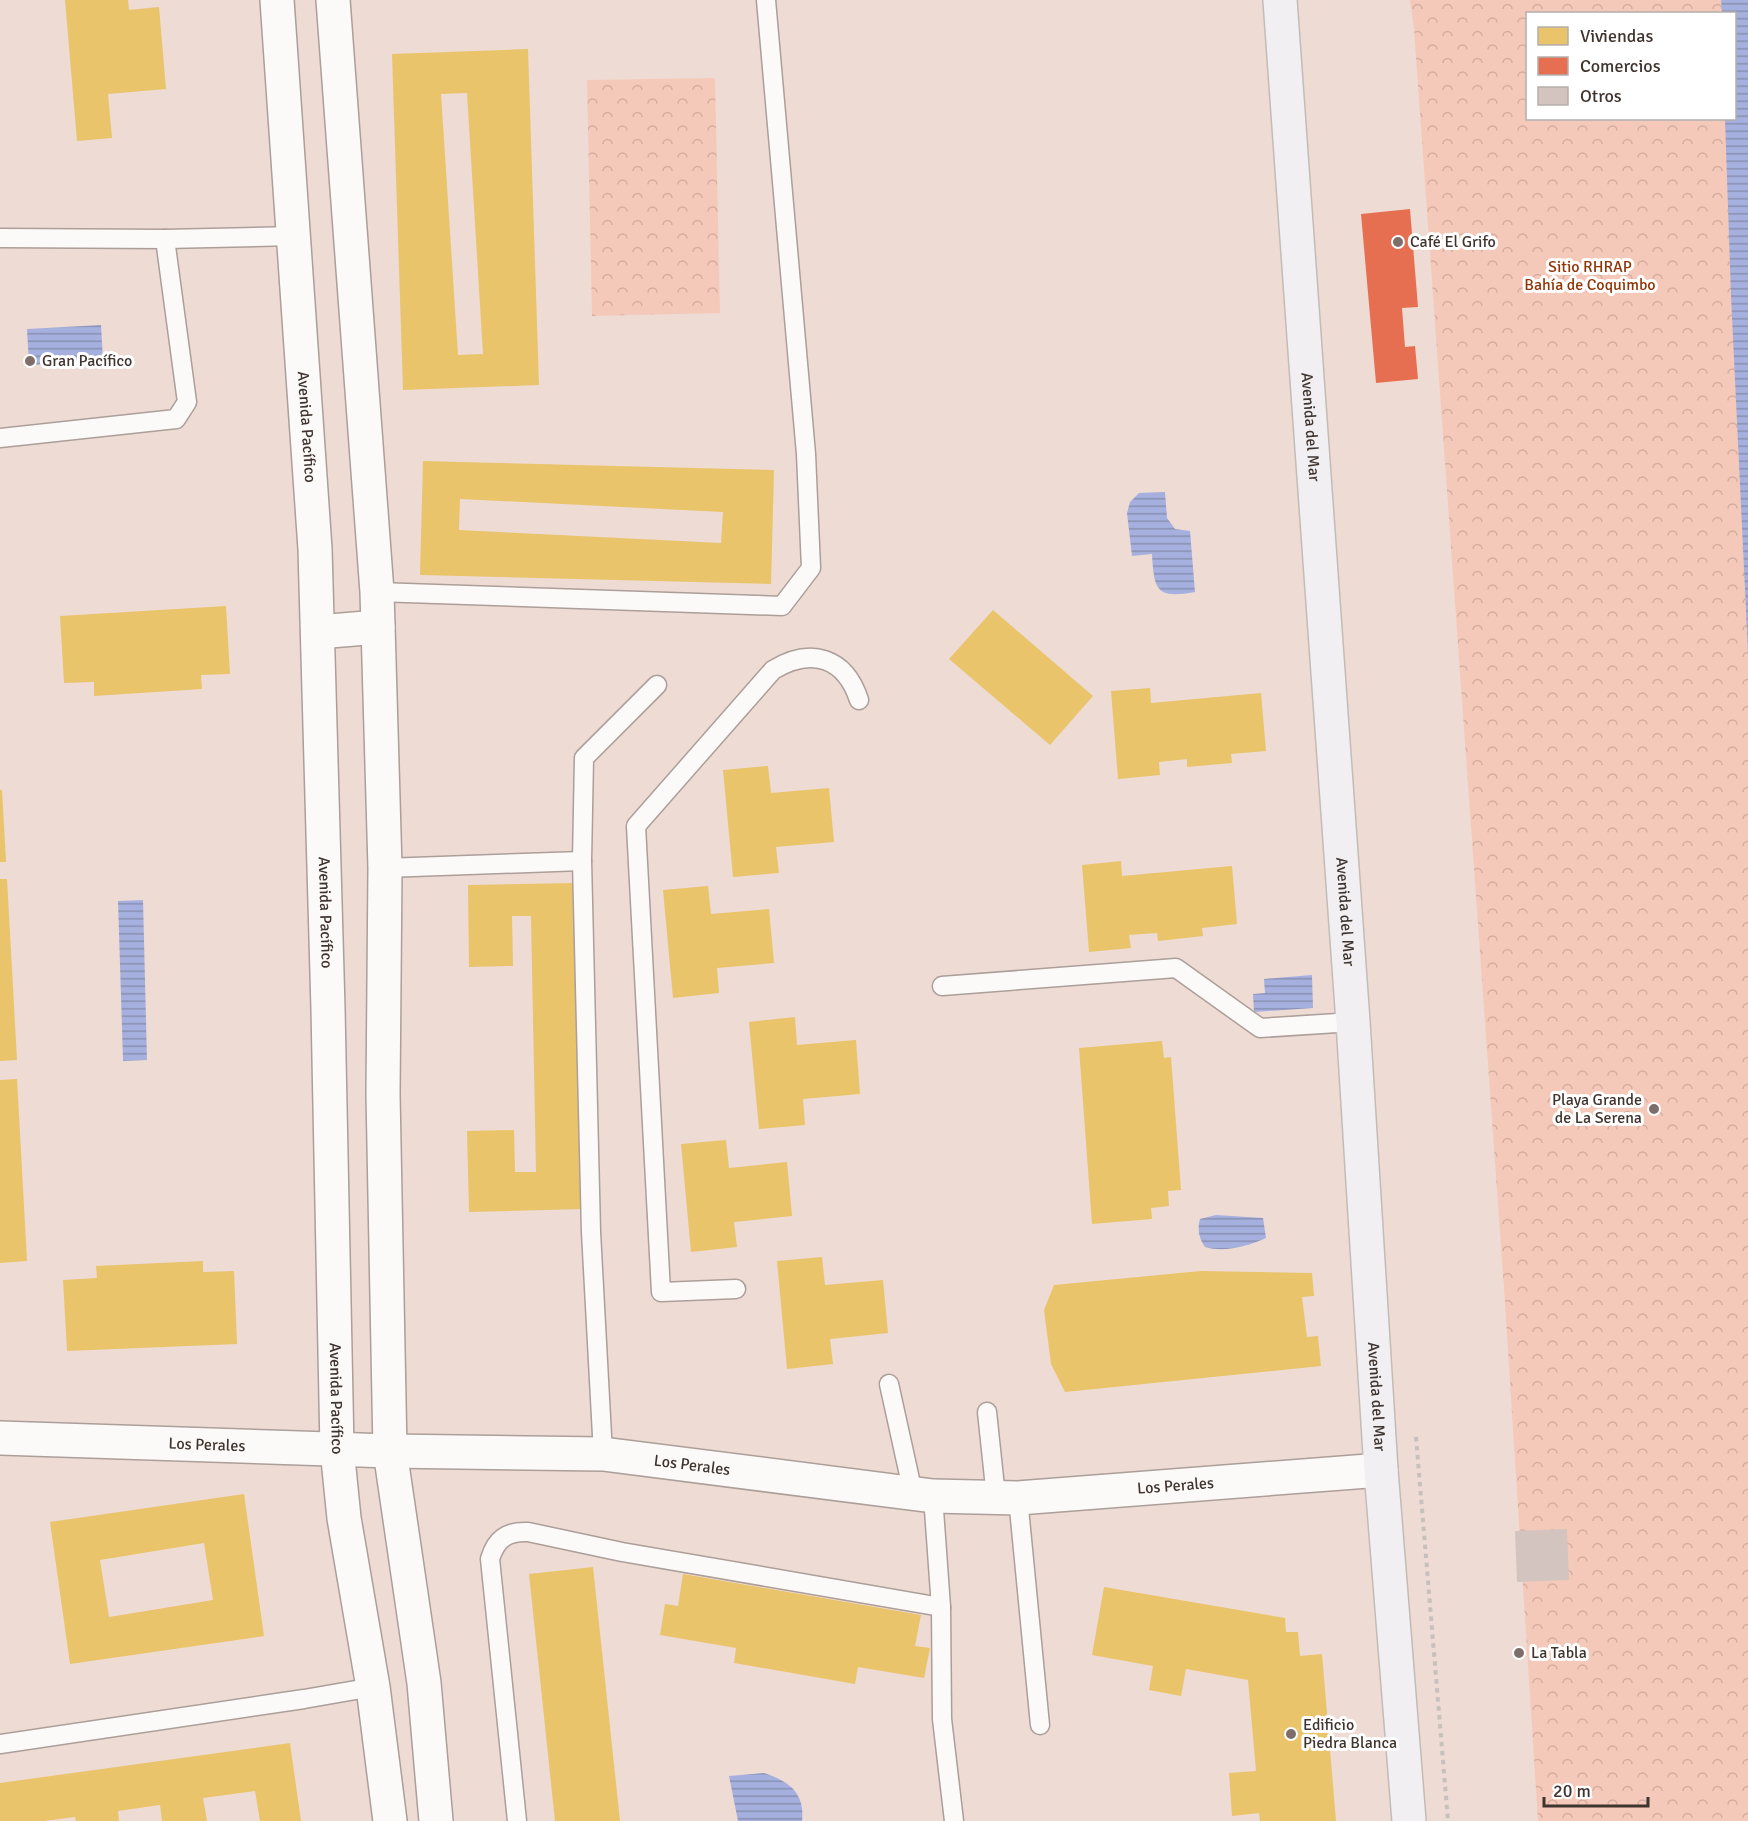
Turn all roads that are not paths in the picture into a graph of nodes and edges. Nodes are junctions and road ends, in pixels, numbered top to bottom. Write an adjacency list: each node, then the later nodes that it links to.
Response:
1 (277, 0): 5 (street, Avenida Pacífico)
2 (333, 0): 9 (street)
3 (766, 0): 9 (lane)
4 (1280, 0): 17 (main road, Avenida del Mar)
5 (294, 236): 7 (lane); 11 (street, Avenida Pacífico)
6 (0, 238): 7 (lane)
7 (165, 239): 8 (lane)
8 (0, 438)
9 (377, 592): 10 (street)
10 (378, 627): 11 (street); 15 (street)
11 (318, 632): 22 (street, Avenida Pacífico)
12 (657, 685): 14 (lane)
13 (859, 700): 18 (lane)
14 (582, 861): 15 (lane); 24 (lane)
15 (385, 868): 23 (street)
16 (942, 986): 17 (lane)
17 (1353, 1022): 25 (main road, Avenida del Mar)
18 (736, 1289)
19 (889, 1384): 26 (lane)
20 (987, 1412): 27 (lane)
21 (0, 1438): 22 (street, Los Perales)
22 (338, 1449): 23 (street, Los Perales); 29 (street, Avenida Pacífico)
23 (390, 1451): 24 (street, Los Perales); 33 (street)
24 (603, 1454): 26 (street, Los Perales)
25 (1381, 1470): 27 (street, Los Perales); 36 (main road, Avenida del Mar)
26 (923, 1494): 27 (street, Los Perales); 28 (lane)
27 (1007, 1498): 30 (lane)
28 (941, 1607): 34 (lane); 35 (lane)
29 (373, 1687): 31 (lane); 32 (street, Avenida Pacífico)
30 (1040, 1725)
31 (0, 1744)
32 (390, 1821)
33 (436, 1821)
34 (517, 1821)
35 (954, 1821)
36 (1408, 1821)

